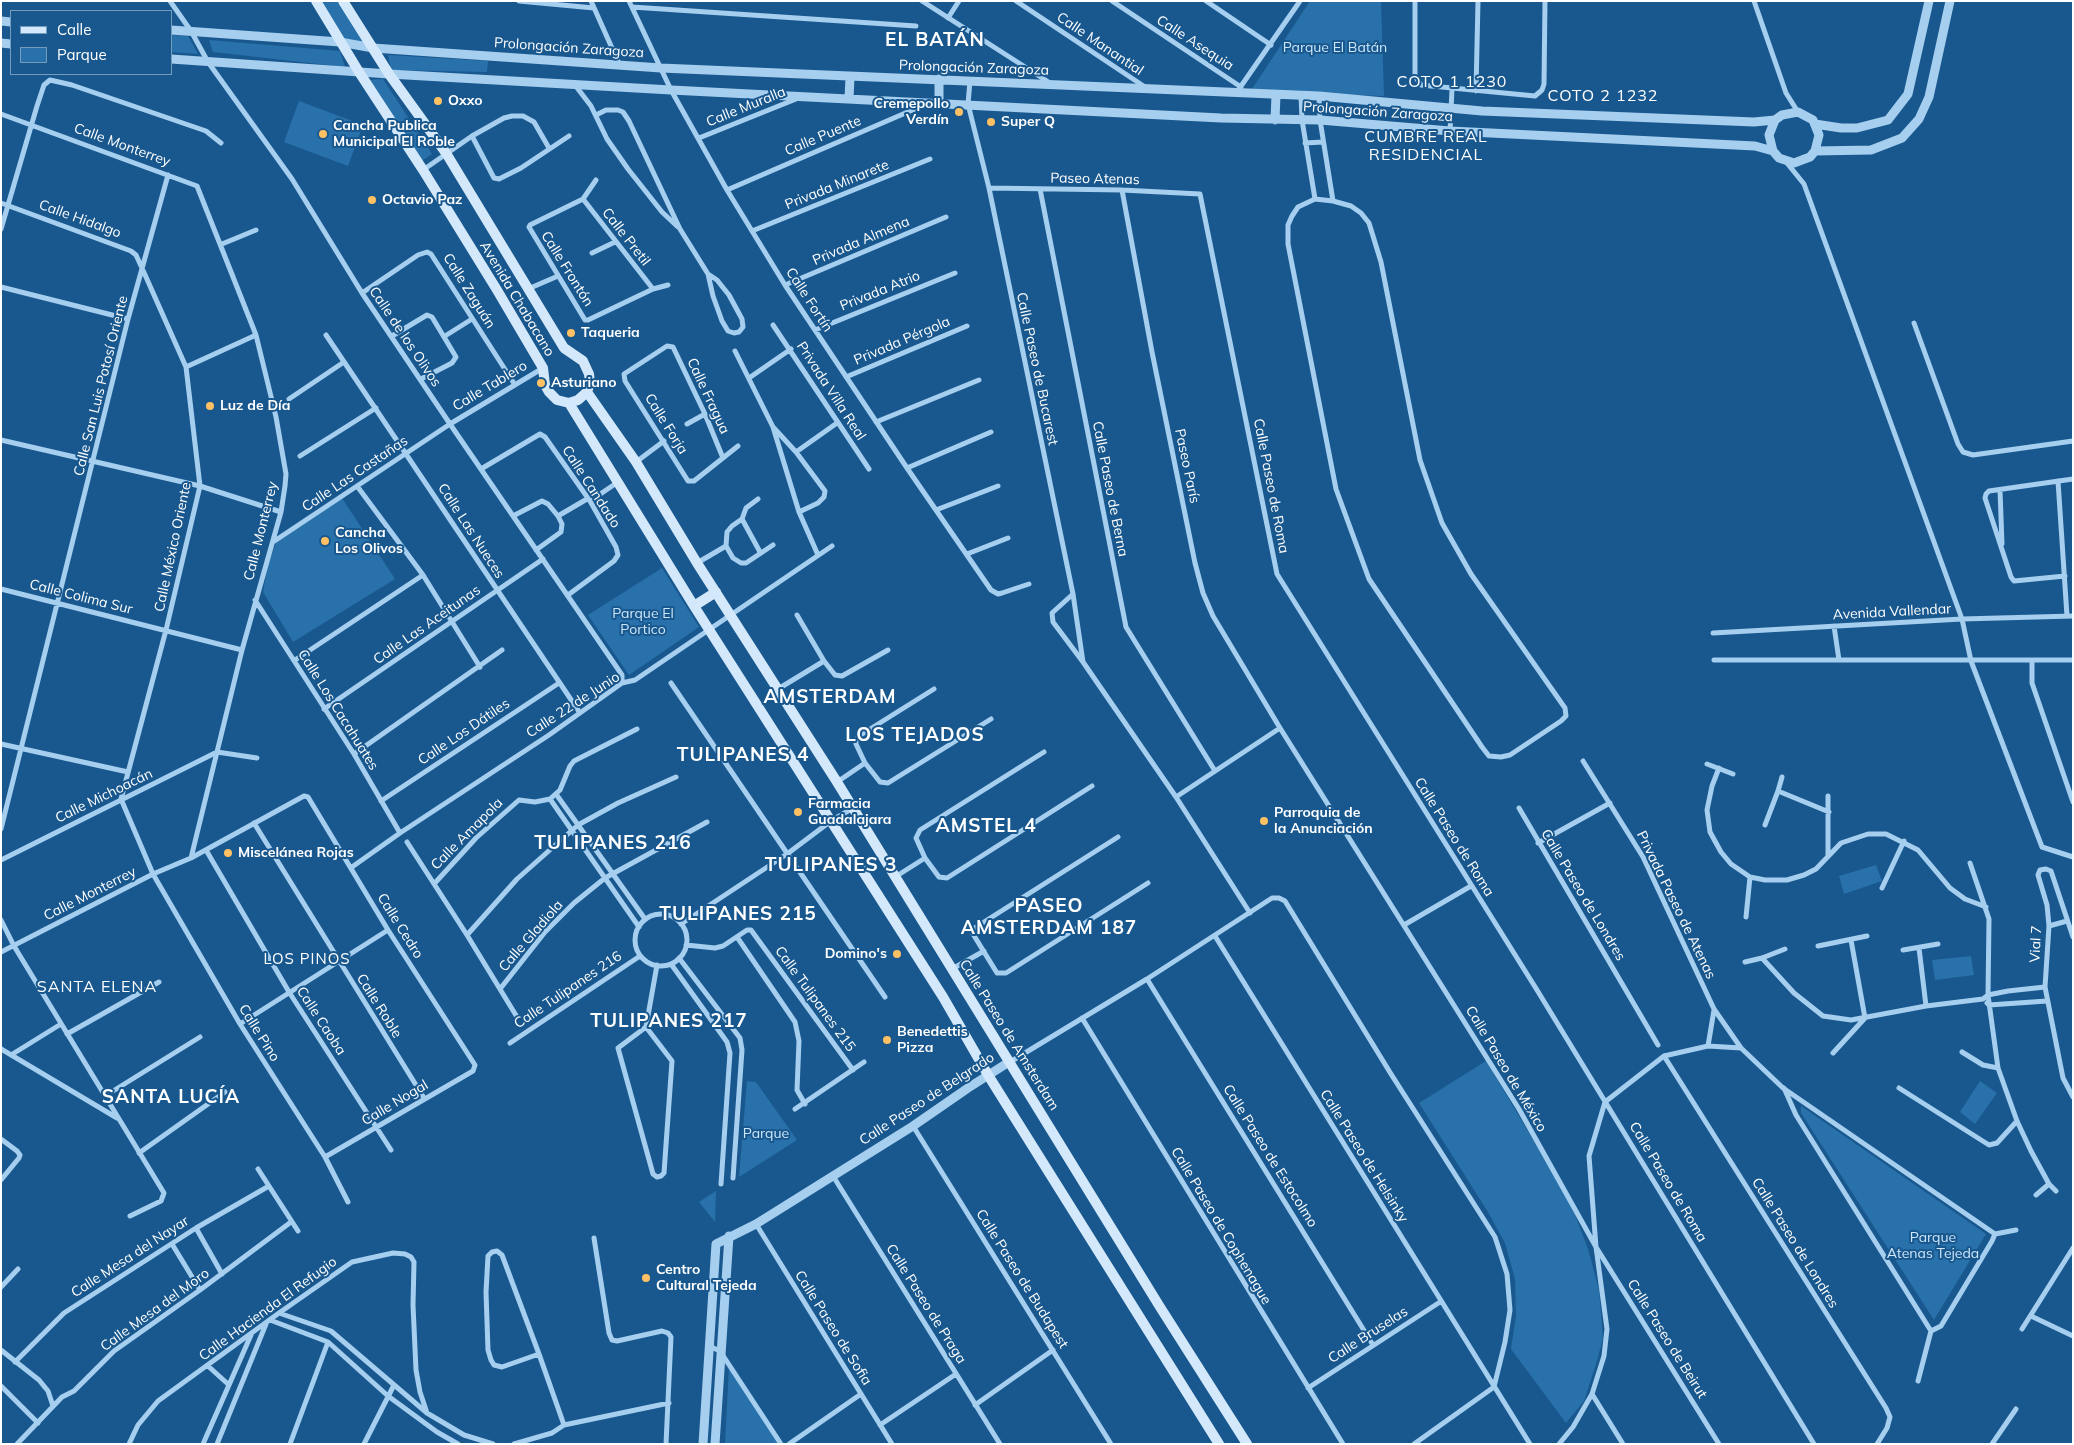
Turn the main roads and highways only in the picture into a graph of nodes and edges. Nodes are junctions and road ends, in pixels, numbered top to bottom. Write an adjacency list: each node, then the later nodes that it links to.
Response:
1 (316, 1): 4 (main road, Avenida Chabacano)
2 (342, 1): 3 (main road, Avenida Chabacano)
3 (587, 392): 4 (main road); 5 (main road)
4 (569, 403): 6 (main road, Avenida Chabacano)
5 (716, 592): 6 (main road); 8 (main road, Calle Paseo de Amsterdam)
6 (694, 606): 7 (main road, Avenida Chabacano)
7 (1219, 1444)
8 (1247, 1444)

